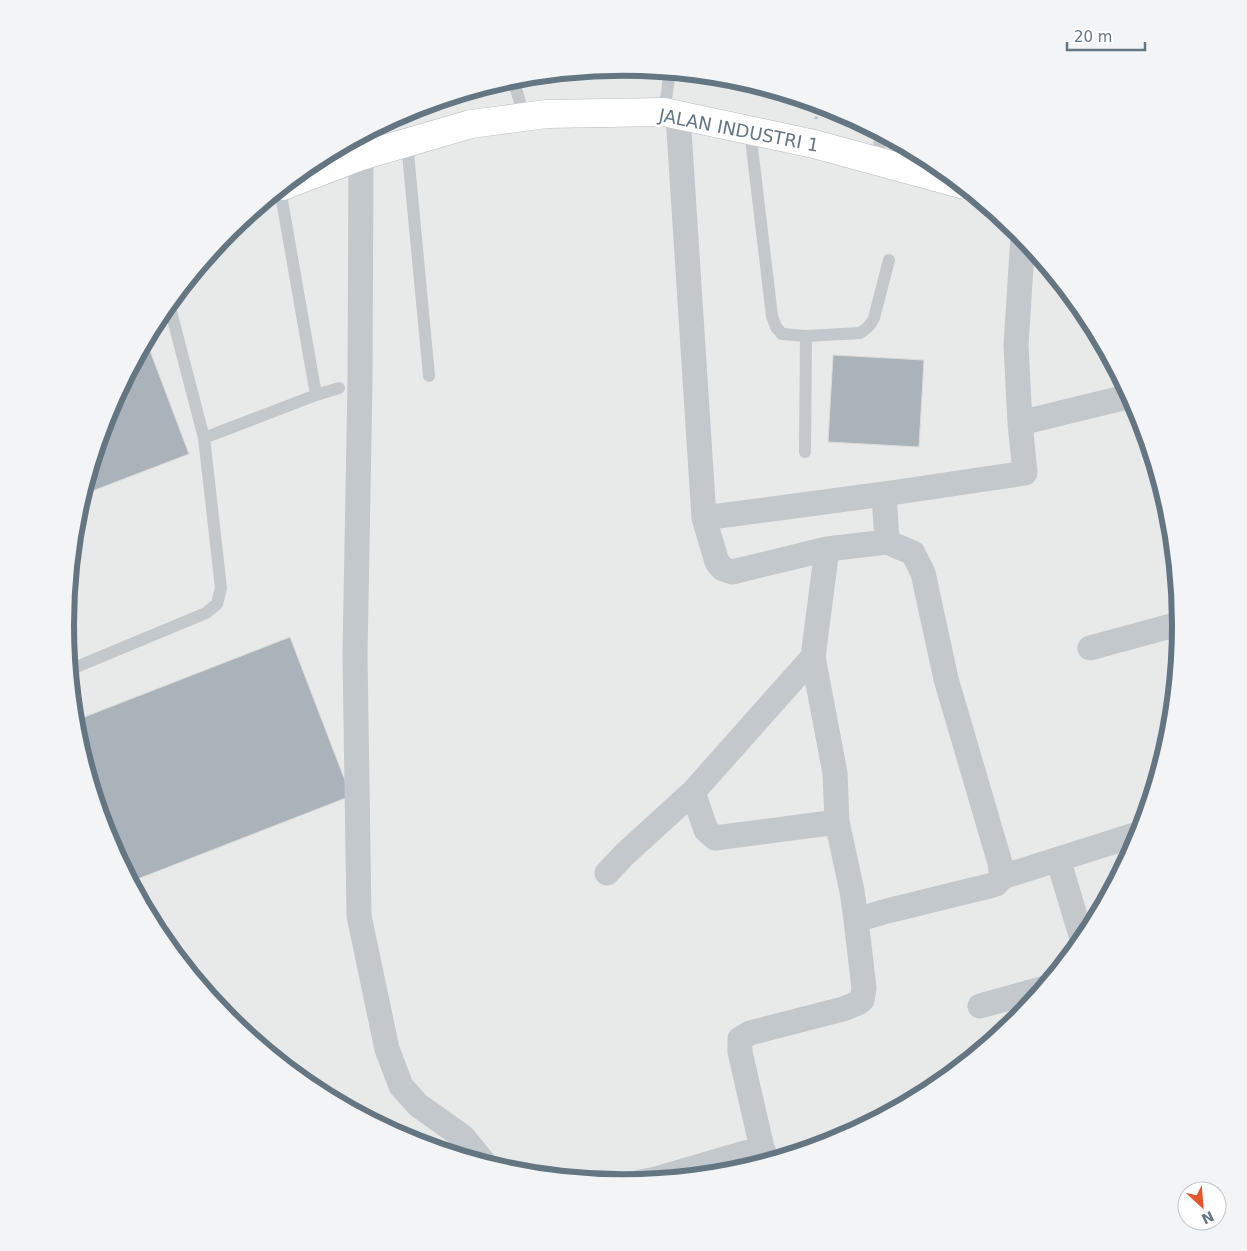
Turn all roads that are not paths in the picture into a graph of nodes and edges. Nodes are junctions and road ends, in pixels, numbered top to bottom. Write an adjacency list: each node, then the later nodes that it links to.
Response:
1 (670, 78): 3 (lane)
2 (516, 86): 4 (lane)
3 (671, 113): 4 (street, JALAN INDUSTRI 1); 5 (street, JALAN INDUSTRI 1); 25 (street)
4 (524, 117): 7 (street, JALAN INDUSTRI 1)
5 (750, 131): 9 (street, JALAN INDUSTRI 1); 16 (lane)
6 (880, 139): 9 (lane)
7 (407, 143): 8 (street, JALAN INDUSTRI 1); 17 (lane)
8 (361, 156): 10 (street, JALAN INDUSTRI 1); 43 (street)
9 (877, 160): 11 (street, JALAN INDUSTRI 1)
10 (305, 178)
11 (943, 178)
12 (281, 195): 19 (lane)
13 (1022, 248): 21 (street)
14 (890, 260): 16 (lane)
15 (171, 314): 22 (lane)
16 (806, 336): 23 (lane)
17 (429, 376)
18 (339, 388): 19 (lane)
19 (316, 395): 22 (lane)
20 (1124, 398): 21 (street)
21 (1020, 423): 24 (street)
22 (204, 438): 31 (lane)
23 (805, 452)
24 (884, 494): 25 (street); 26 (street)
25 (704, 518): 27 (street)
26 (887, 542): 27 (street); 37 (street)
27 (828, 548): 30 (street)
28 (1173, 626): 29 (street)
29 (1090, 648)
30 (813, 657): 32 (street); 33 (street)
31 (76, 667)
32 (693, 792): 33 (street); 36 (street)
33 (837, 822): 38 (street)
34 (1131, 836): 35 (street)
35 (1058, 860): 37 (street); 39 (street)
36 (607, 873)
37 (1002, 877): 38 (street)
38 (856, 920): 42 (street)
39 (1080, 932)
40 (1034, 991): 41 (street)
41 (980, 1006)
42 (765, 1155): 44 (street)
43 (479, 1156)
44 (695, 1171)

